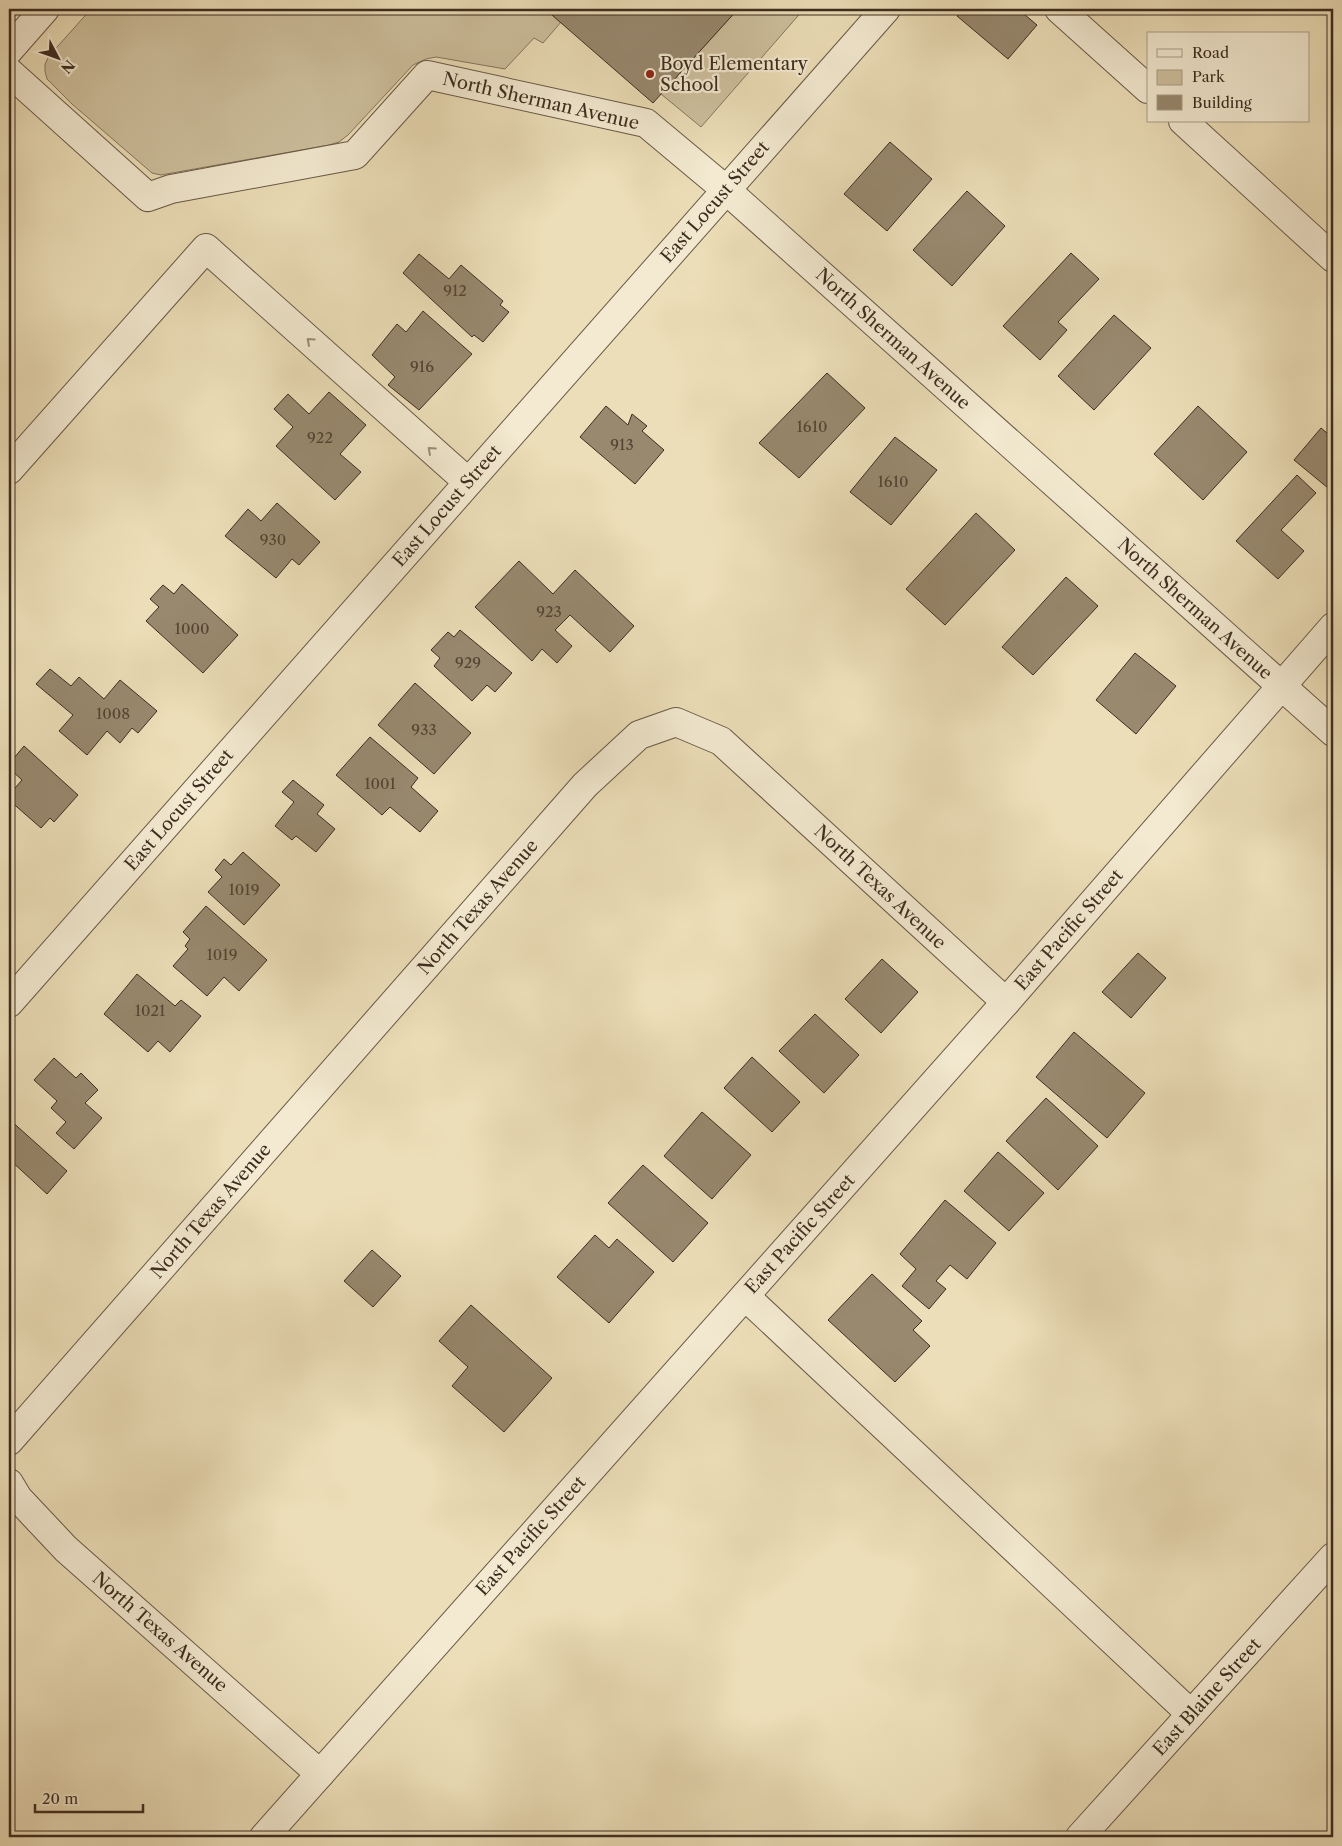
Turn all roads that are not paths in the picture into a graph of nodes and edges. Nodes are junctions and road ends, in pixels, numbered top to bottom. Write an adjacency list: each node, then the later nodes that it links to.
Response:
1 (44, 9): 4 (street)
2 (886, 9): 8 (street, East Locust Street)
3 (1059, 9): 6 (street)
4 (9, 50)
5 (9, 72): 8 (street, North Sherman Avenue)
6 (1147, 88)
7 (1184, 122): 9 (street)
8 (725, 189): 11 (street, East Locust Street); 13 (street, North Sherman Avenue)
9 (1333, 258)
10 (9, 470): 11 (street, one-way to 10)
11 (468, 482): 16 (street, East Locust Street)
12 (1333, 627): 13 (street, East Pacific Street)
13 (1281, 686): 14 (street, North Sherman Avenue); 15 (street, East Pacific Street)
14 (1333, 732)
15 (1006, 1002): 17 (street, East Pacific Street); 18 (street, North Texas Avenue)
16 (9, 1003)
17 (745, 1296): 21 (street); 22 (street, East Pacific Street)
18 (9, 1441)
19 (9, 1483): 22 (street, North Texas Avenue)
20 (1333, 1556): 21 (street, East Blaine Street)
21 (1191, 1714): 24 (street, East Blaine Street)
22 (320, 1774): 23 (street, East Pacific Street)
23 (264, 1837)
24 (1080, 1837)

